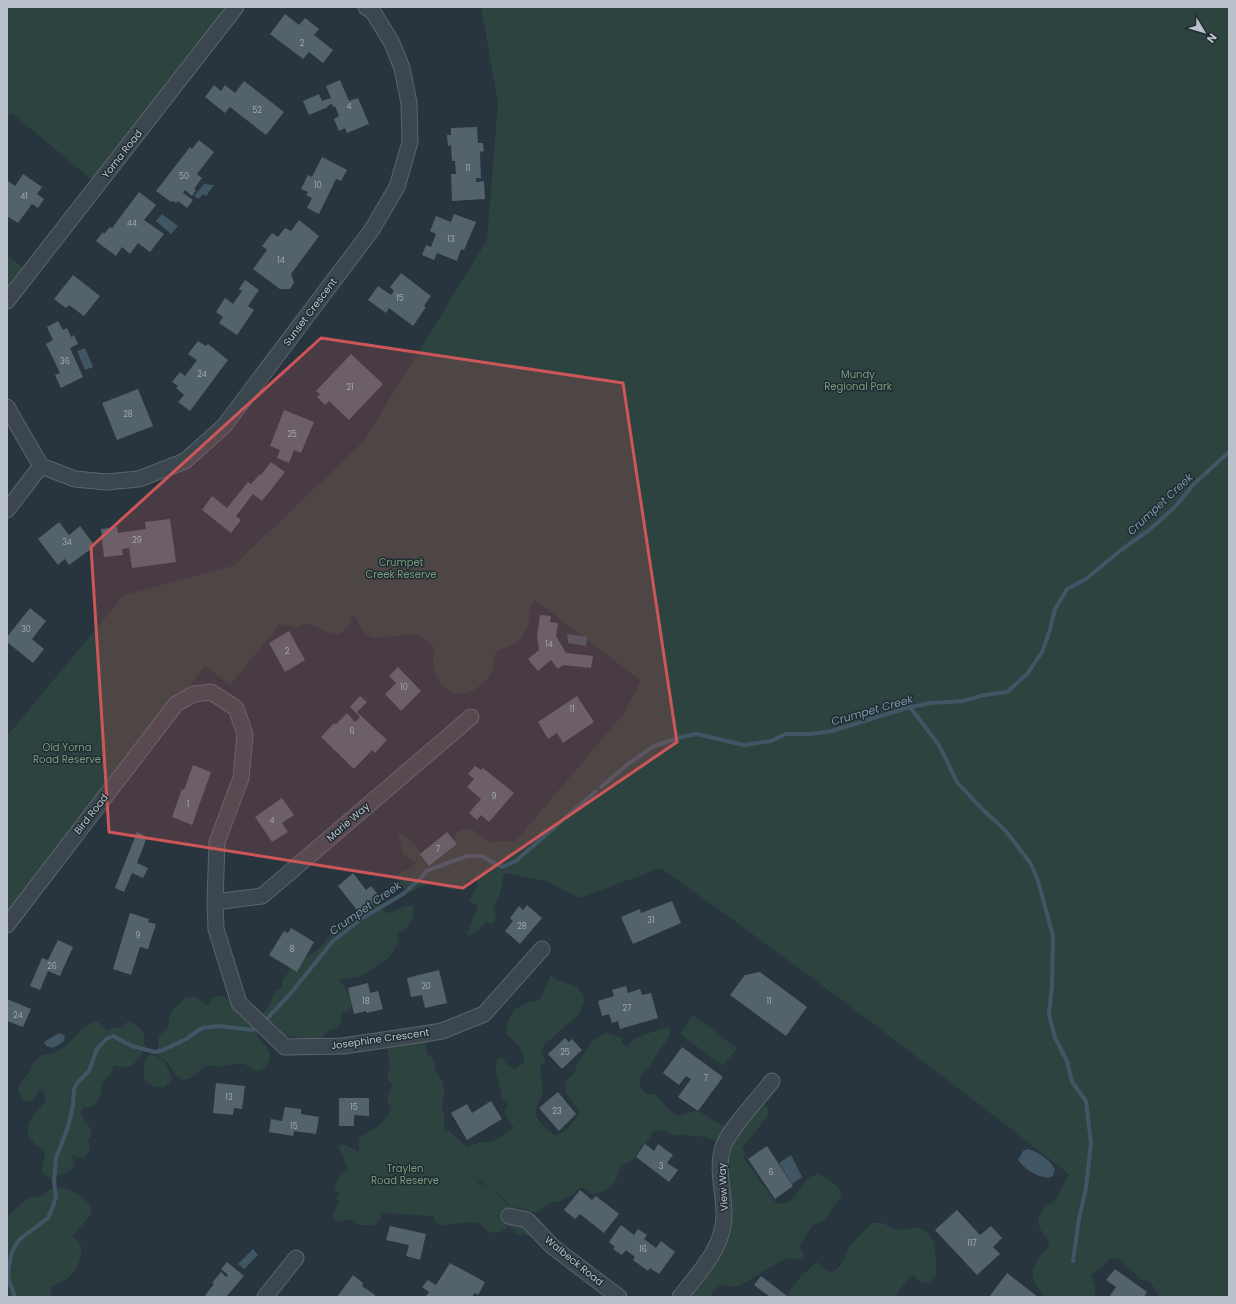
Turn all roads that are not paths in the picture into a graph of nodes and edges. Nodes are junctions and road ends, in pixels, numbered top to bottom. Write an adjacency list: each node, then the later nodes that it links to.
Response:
1 (236, 7): 3 (street, Yorna Road)
2 (366, 7): 5 (street, Sunset Crescent)
3 (7, 301)
4 (7, 407): 5 (street)
5 (41, 466): 6 (street)
6 (7, 510)
7 (176, 704): 9 (street, Josephine Crescent); 10 (street, Bird Road)
8 (470, 717): 9 (street, Marie Way)
9 (215, 902): 11 (street, Josephine Crescent)
10 (7, 925)
11 (542, 949)
12 (772, 1081): 17 (street, View Way)
13 (509, 1216): 16 (street, Walbeck Road)
14 (296, 1258): 15 (street)
15 (265, 1297)
16 (619, 1297)
17 (680, 1297)

